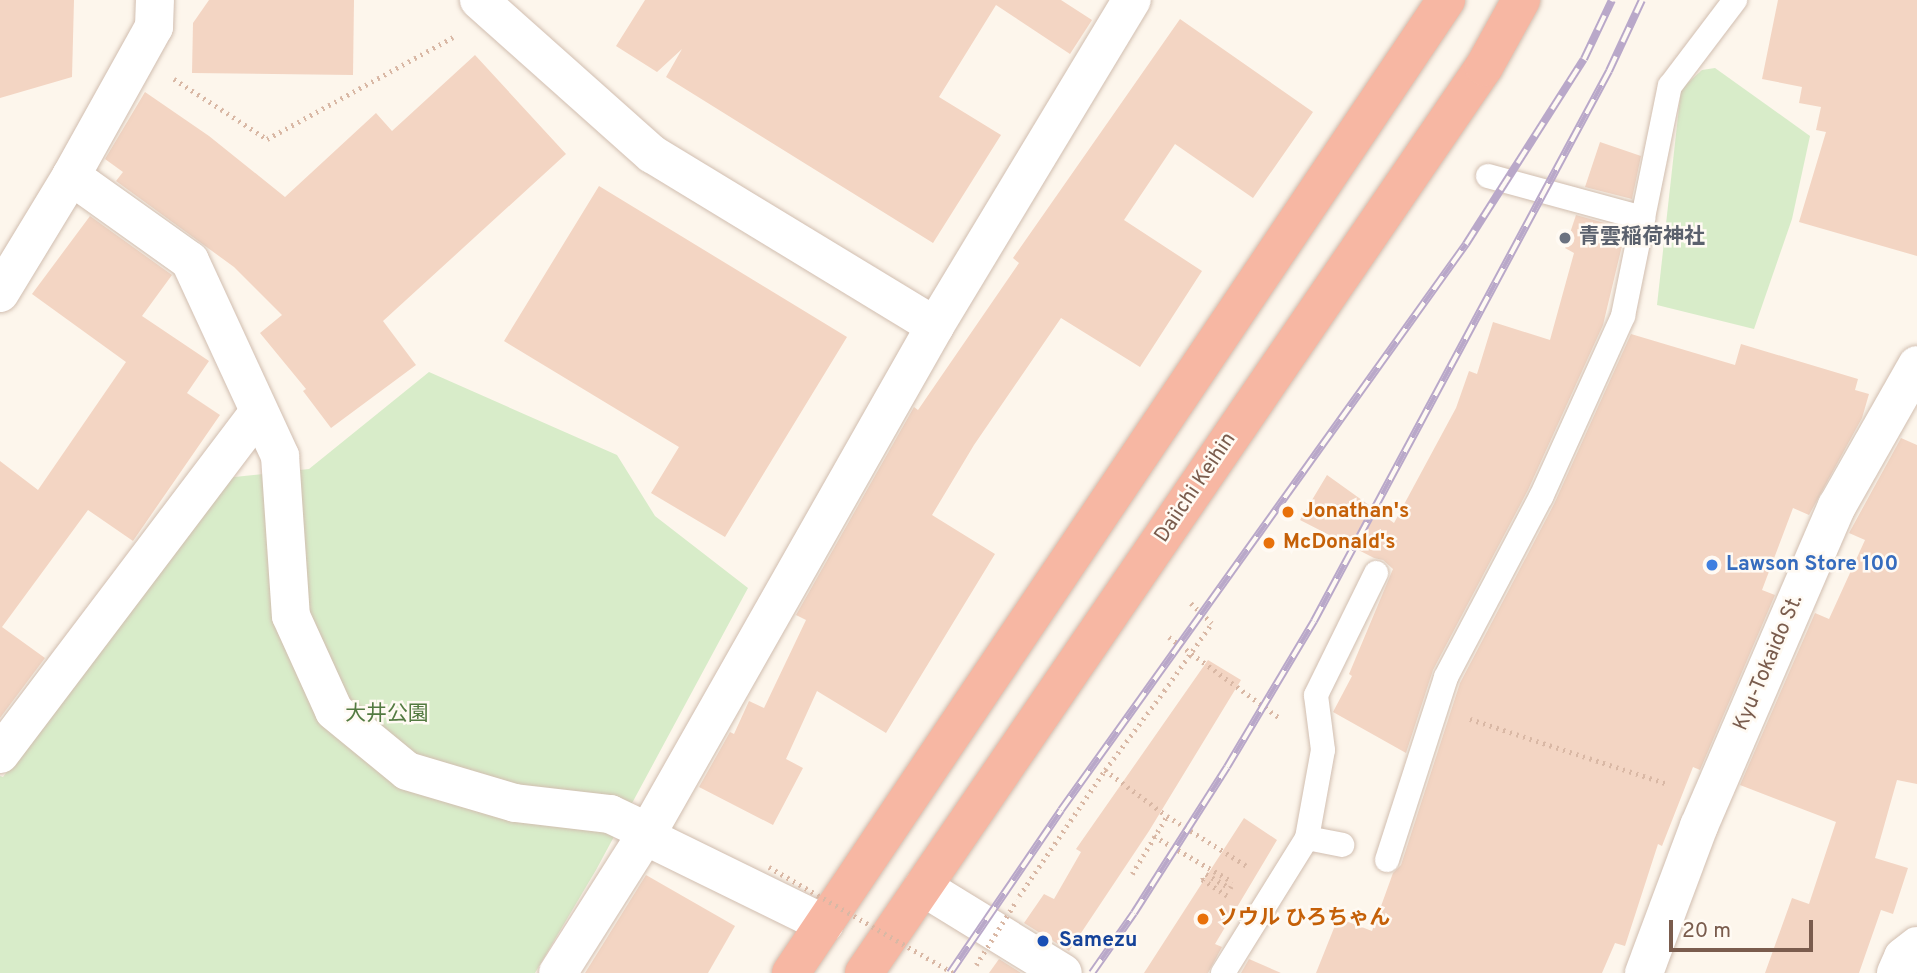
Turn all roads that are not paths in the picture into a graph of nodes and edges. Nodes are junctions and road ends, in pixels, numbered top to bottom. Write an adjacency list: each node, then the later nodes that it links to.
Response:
1 (155, 0): 7 (street)
2 (1132, 0): 11 (street)
3 (1521, 0): 20 (highway, Daiichi Keihin)
4 (1735, 0): 9 (lane)
5 (1441, 2): 21 (highway)
6 (498, 5): 11 (street)
7 (71, 176): 10 (street); 13 (street)
8 (1488, 176): 9 (lane)
9 (1643, 218): 19 (lane)
10 (0, 293)
11 (935, 326): 16 (street)
12 (1917, 365): 28 (street, Kyu-Tokaido St.)
13 (258, 413): 15 (street); 16 (street)
14 (1376, 573): 17 (lane)
15 (0, 754)
16 (647, 834): 21 (street); 23 (street)
17 (1307, 838): 18 (lane); 27 (lane)
18 (1342, 845)
19 (1387, 860)
20 (923, 887): 25 (highway, Daiichi Keihin); 26 (street)
21 (825, 924): 24 (highway)
22 (1917, 946): 29 (street)
23 (558, 973)
24 (791, 973)
25 (864, 973)
26 (1063, 973)
27 (1223, 973)
28 (1644, 973)
29 (1896, 973)

